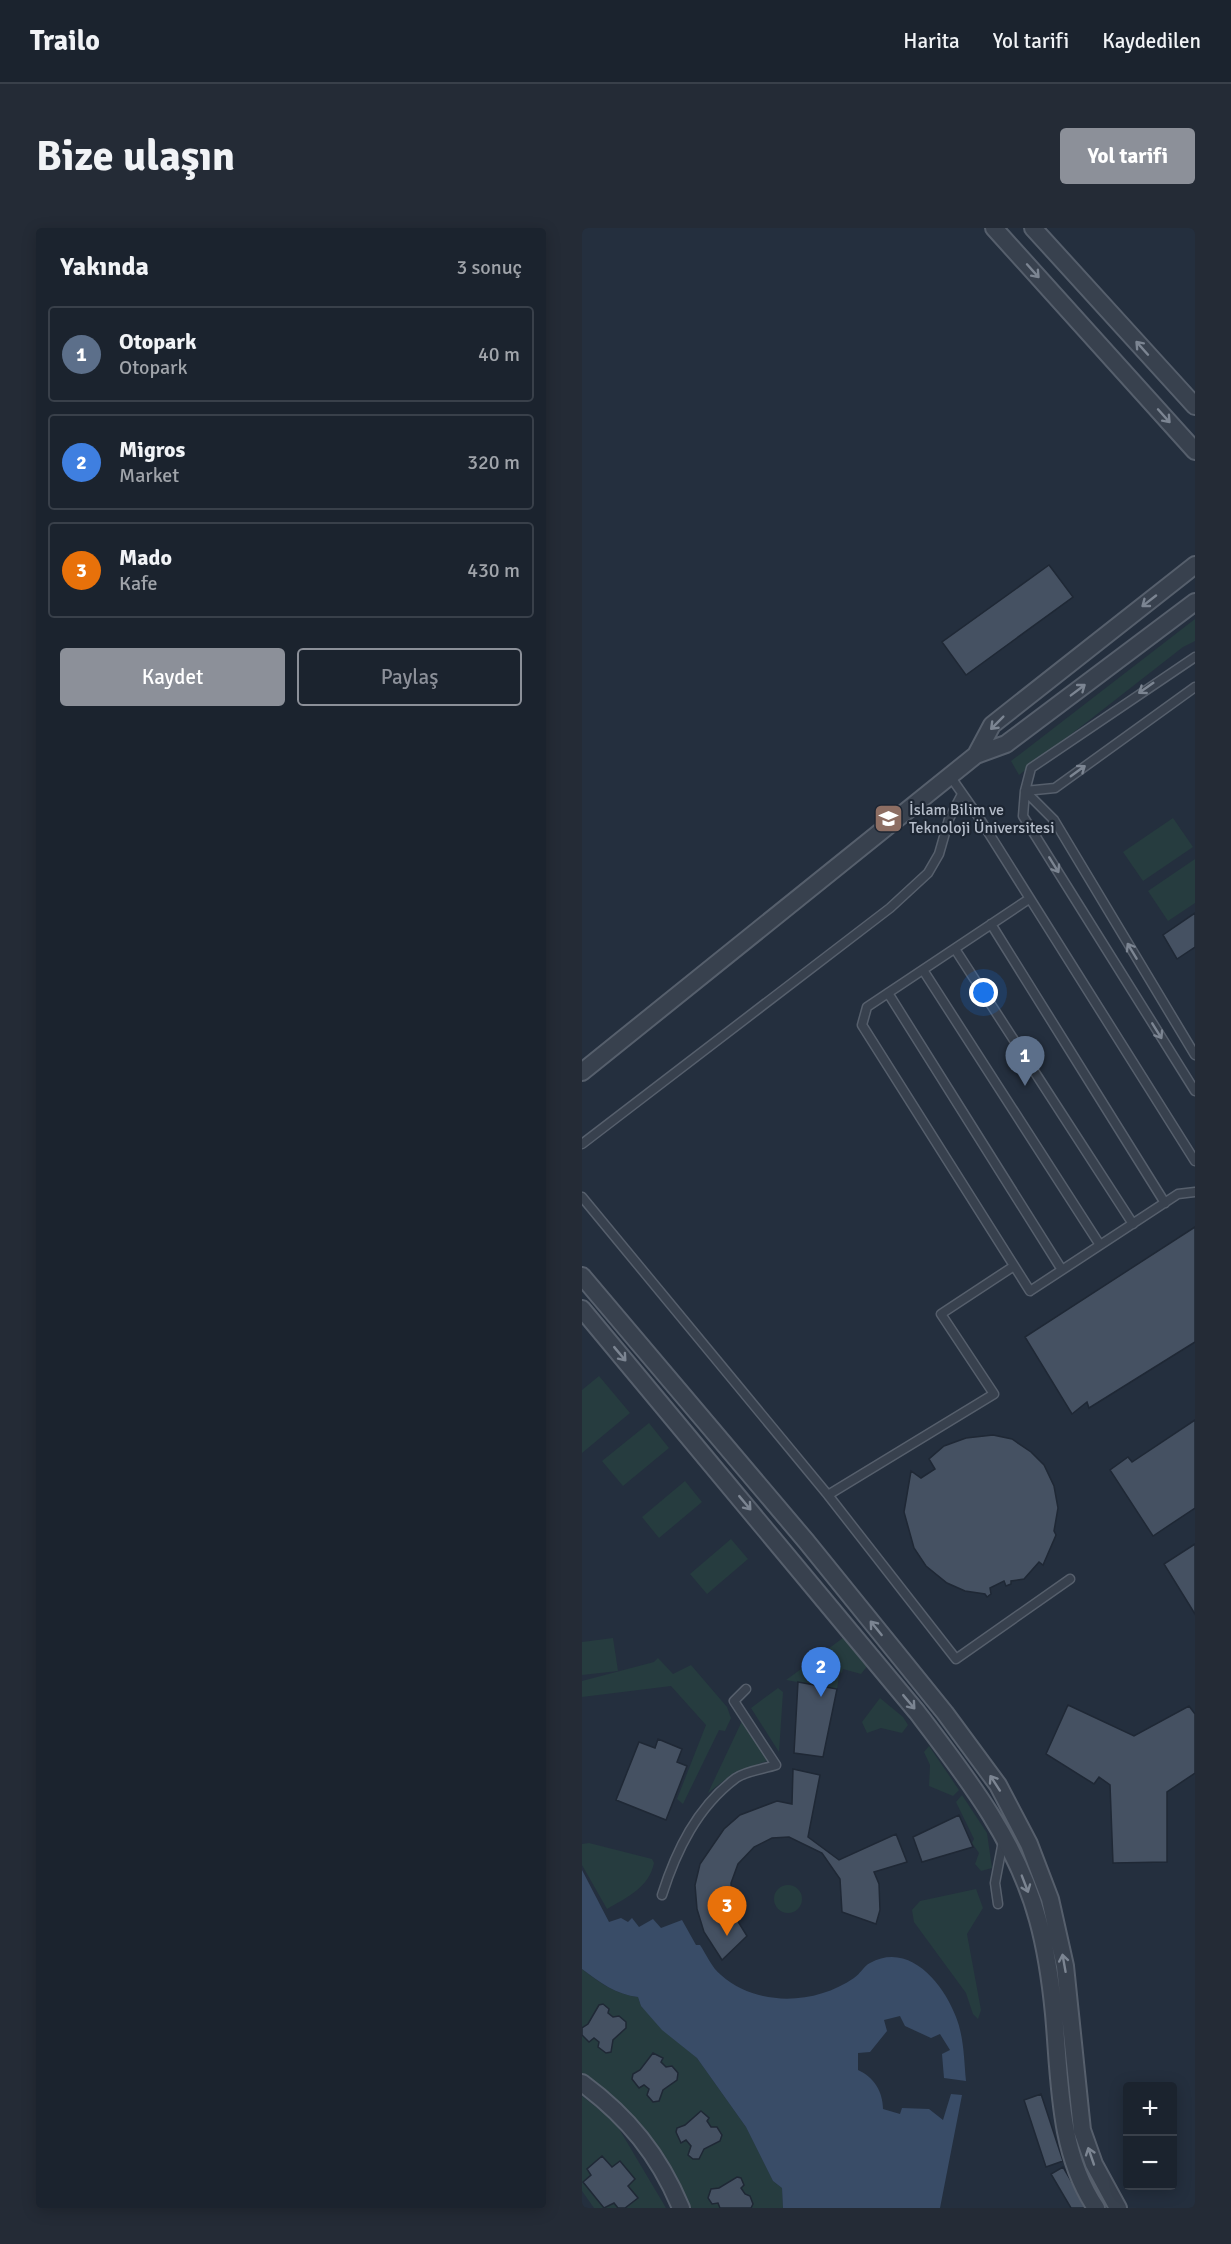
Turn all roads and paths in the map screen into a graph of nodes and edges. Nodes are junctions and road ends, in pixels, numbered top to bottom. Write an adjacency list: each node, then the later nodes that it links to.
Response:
1 (994, 228): 4 (street, one-way to 4)
2 (1033, 228): 3 (street, one-way to 2)
3 (1195, 406)
4 (1195, 451)
5 (1195, 565): 9 (street, one-way to 9)
6 (1195, 602): 9 (street, one-way to 6)
7 (1195, 657): 11 (lane, one-way to 11)
8 (1195, 687): 11 (lane, one-way to 8)
9 (976, 755): 10 (street)
10 (950, 776): 12 (lane); 19 (street)
11 (1025, 791): 18 (lane, one-way to 11); 20 (lane, one-way to 20)
12 (962, 794): 13 (lane); 21 (lane)
13 (1029, 899): 14 (lane); 22 (lane)
14 (991, 924): 15 (lane); 25 (lane)
15 (955, 949): 16 (lane); 26 (lane)
16 (923, 970): 17 (lane); 27 (lane)
17 (888, 993): 28 (lane); 29 (lane)
18 (1195, 1055)
19 (582, 1072)
20 (1195, 1091)
21 (582, 1144)
22 (1195, 1161)
23 (1195, 1192): 25 (lane)
24 (582, 1197): 32 (lane)
25 (1165, 1203): 26 (lane)
26 (1132, 1224): 27 (lane)
27 (1100, 1245): 29 (lane)
28 (1014, 1266): 29 (lane); 32 (lane)
29 (1062, 1270)
30 (582, 1276): 41 (street, one-way to 30)
31 (582, 1309): 35 (street, one-way to 35)
32 (828, 1495): 33 (lane)
33 (1070, 1579)
34 (746, 1689): 36 (lane)
35 (1004, 1837): 37 (lane); 40 (street, one-way to 40)
36 (662, 1895)
37 (998, 1904)
38 (582, 2083): 39 (street)
39 (681, 2208)
40 (1096, 2208)
41 (1118, 2208)

